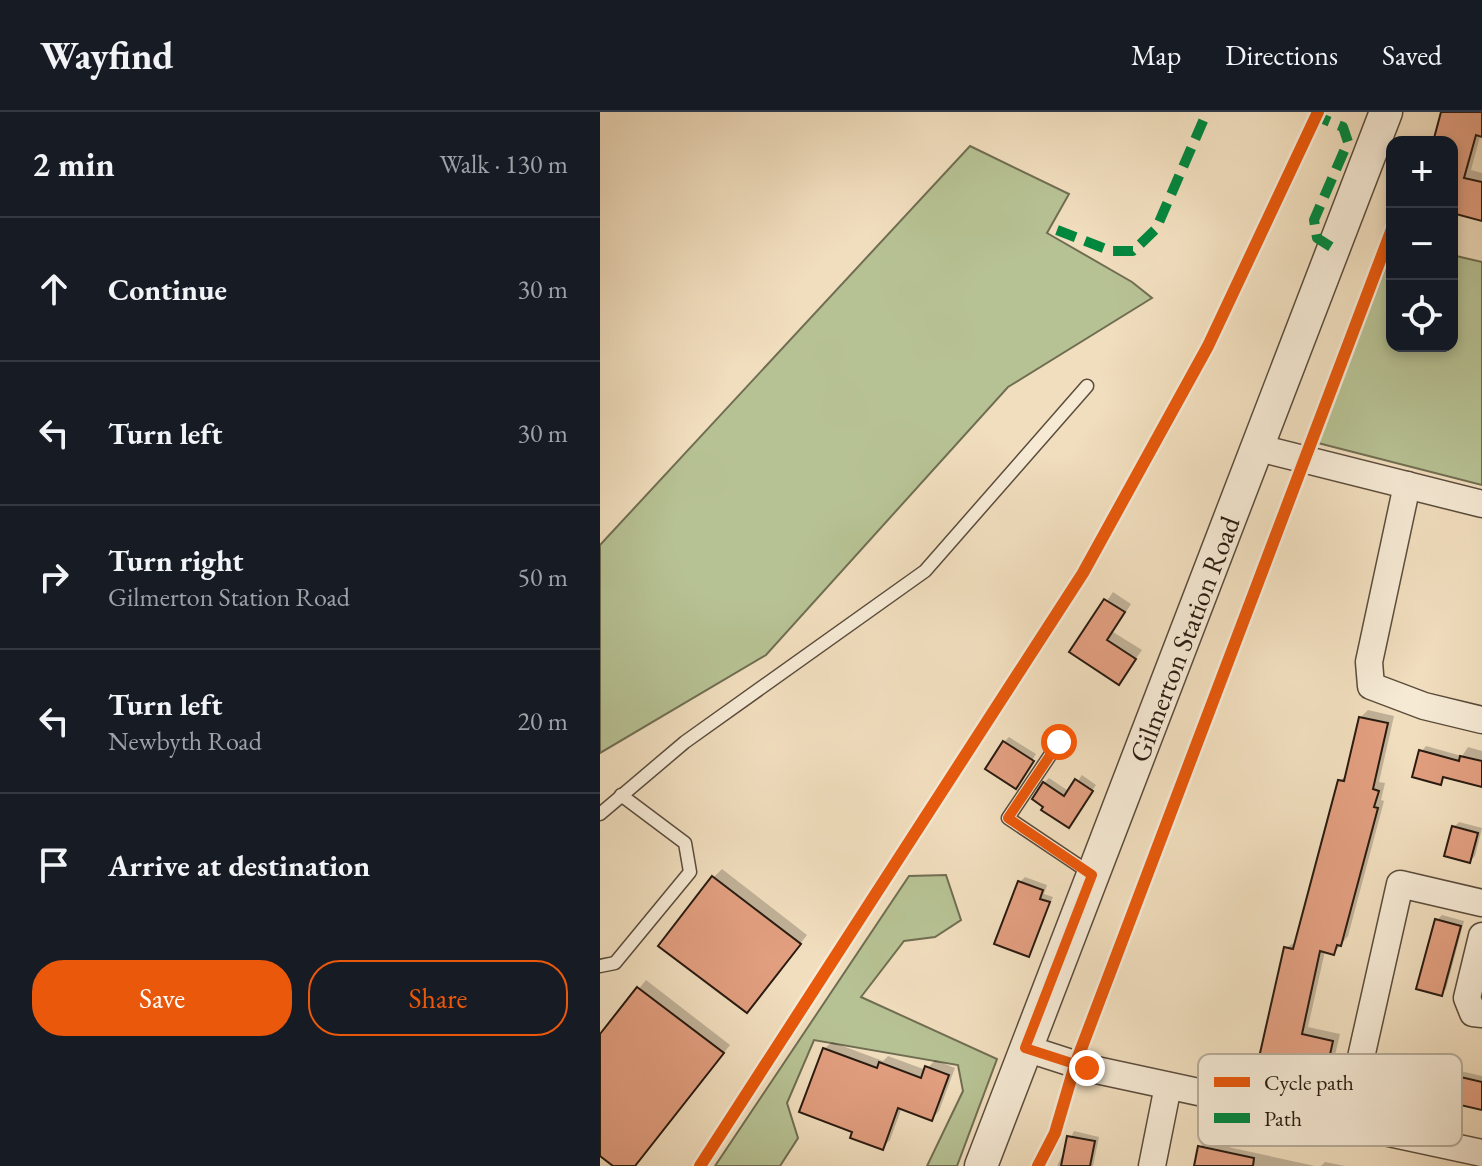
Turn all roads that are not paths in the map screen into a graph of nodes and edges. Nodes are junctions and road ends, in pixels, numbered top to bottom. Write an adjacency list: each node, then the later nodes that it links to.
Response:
1 (1386, 112): 3 (street, Gilmerton Station Road)
2 (1087, 386): 8 (lane)
3 (1259, 448): 4 (street); 10 (street, Gilmerton Station Road)
4 (1407, 485): 5 (street); 6 (street)
5 (1482, 504)
6 (1482, 720)
7 (1059, 742): 10 (lane)
8 (621, 795): 9 (lane); 13 (lane)
9 (600, 814)
10 (1092, 875): 15 (street, Gilmerton Station Road)
11 (1482, 903): 16 (street)
12 (1482, 936): 14 (street)
13 (600, 966)
14 (1482, 1014)
15 (1025, 1048): 17 (street); 21 (street, Gilmerton Station Road)
16 (1362, 1054)
17 (1168, 1086): 18 (street); 22 (street)
18 (1198, 1092)
19 (1449, 1146): 20 (street)
20 (1482, 1153)
21 (981, 1166)
22 (1152, 1166)

